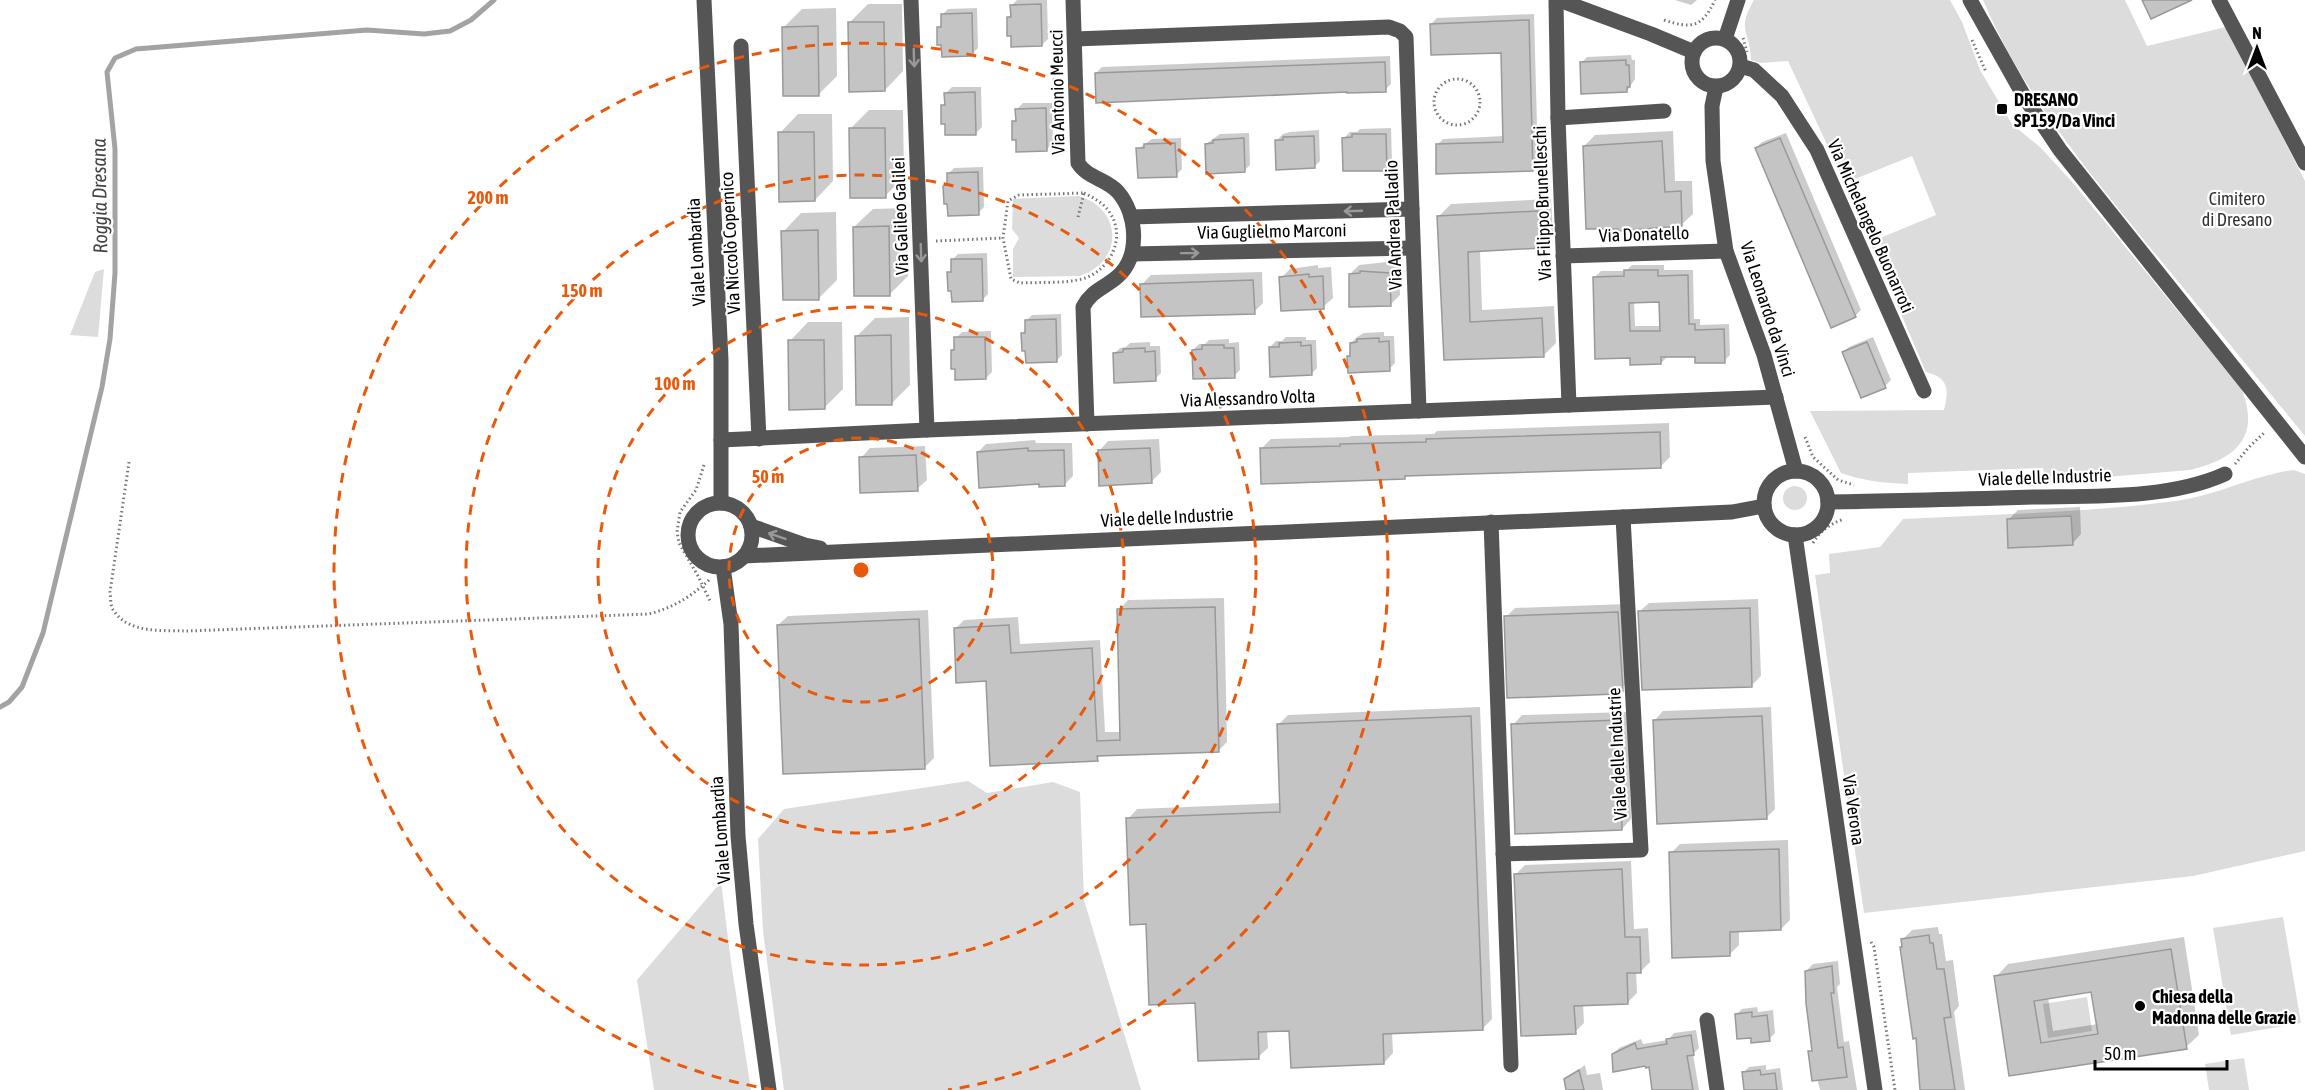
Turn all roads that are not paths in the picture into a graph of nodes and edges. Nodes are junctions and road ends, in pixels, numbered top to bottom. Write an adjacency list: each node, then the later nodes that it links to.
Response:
1 (911, 0): 28 (street, Via Galileo Galilei, one-way to 28)
2 (1073, 0): 8 (street, Via Antonio Meucci)
3 (1558, 0): 11 (street); 15 (street, Via Filippo Brunelleschi)
4 (1738, 0): 9 (street)
5 (2219, 0): 16 (street)
6 (706, 1): 30 (street, Viale Lombardia)
7 (1971, 1): 31 (street)
8 (1075, 39): 17 (street, Via Andrea Palladio); 18 (street, Via Antonio Meucci)
9 (1725, 39): 11 (street); 12 (street)
10 (741, 46): 29 (street, Via Niccolò Copernico)
11 (1694, 52): 13 (street)
12 (1740, 66): 13 (street); 23 (street, Via Michelangelo Buonarroti)
13 (1716, 87): 20 (street, Via Leonardo da Vinci)
14 (1664, 111): 15 (street)
15 (1558, 118): 22 (street, Via Filippo Brunelleschi)
16 (2305, 163)
17 (1412, 209): 18 (street, Via Guglielmo Marconi, one-way to 18); 19 (street, Via Andrea Palladio)
18 (1131, 218): 21 (street, Via Antonio Meucci)
19 (1413, 248): 21 (street, Via Guglielmo Marconi, one-way to 19); 26 (street, Via Andrea Palladio)
20 (1726, 251): 22 (street, Via Donatello); 24 (street, Via Leonardo da Vinci)
21 (1132, 254): 27 (street)
22 (1563, 255): 25 (street, Via Filippo Brunelleschi)
23 (1924, 391)
24 (1776, 397): 25 (street, Via Alessandro Volta); 32 (street, Via Leonardo da Vinci)
25 (1569, 405): 26 (street, Via Alessandro Volta)
26 (1419, 411): 27 (street, Via Alessandro Volta)
27 (1087, 424): 28 (street, Via Alessandro Volta)
28 (927, 430): 29 (street, Via Alessandro Volta)
29 (759, 438): 30 (street, Via Alessandro Volta)
30 (721, 440): 35 (street, Viale Lombardia)
31 (2305, 457)
32 (1796, 471): 34 (street); 36 (street)
33 (2225, 474): 34 (street, Viale delle Industrie)
34 (1828, 502): 40 (street)
35 (721, 503): 39 (street); 43 (street)
36 (1764, 506): 37 (street, Viale delle Industrie); 40 (street)
37 (1623, 517): 38 (street, Viale delle Industrie); 44 (street, Viale delle Industrie)
38 (1491, 522): 41 (street, Viale delle Industrie); 44 (street)
39 (751, 526): 41 (street, Viale delle Industrie, one-way to 39); 42 (street)
40 (1795, 535): 49 (street, Via Verona)
41 (844, 552): 42 (street, Viale delle Industrie)
42 (744, 556): 43 (street)
43 (723, 567): 47 (street, Viale Lombardia)
44 (1503, 854): 46 (street)
45 (1707, 1020): 48 (street)
46 (1511, 1065)
47 (769, 1090)
48 (1717, 1090)
49 (1875, 1090)

